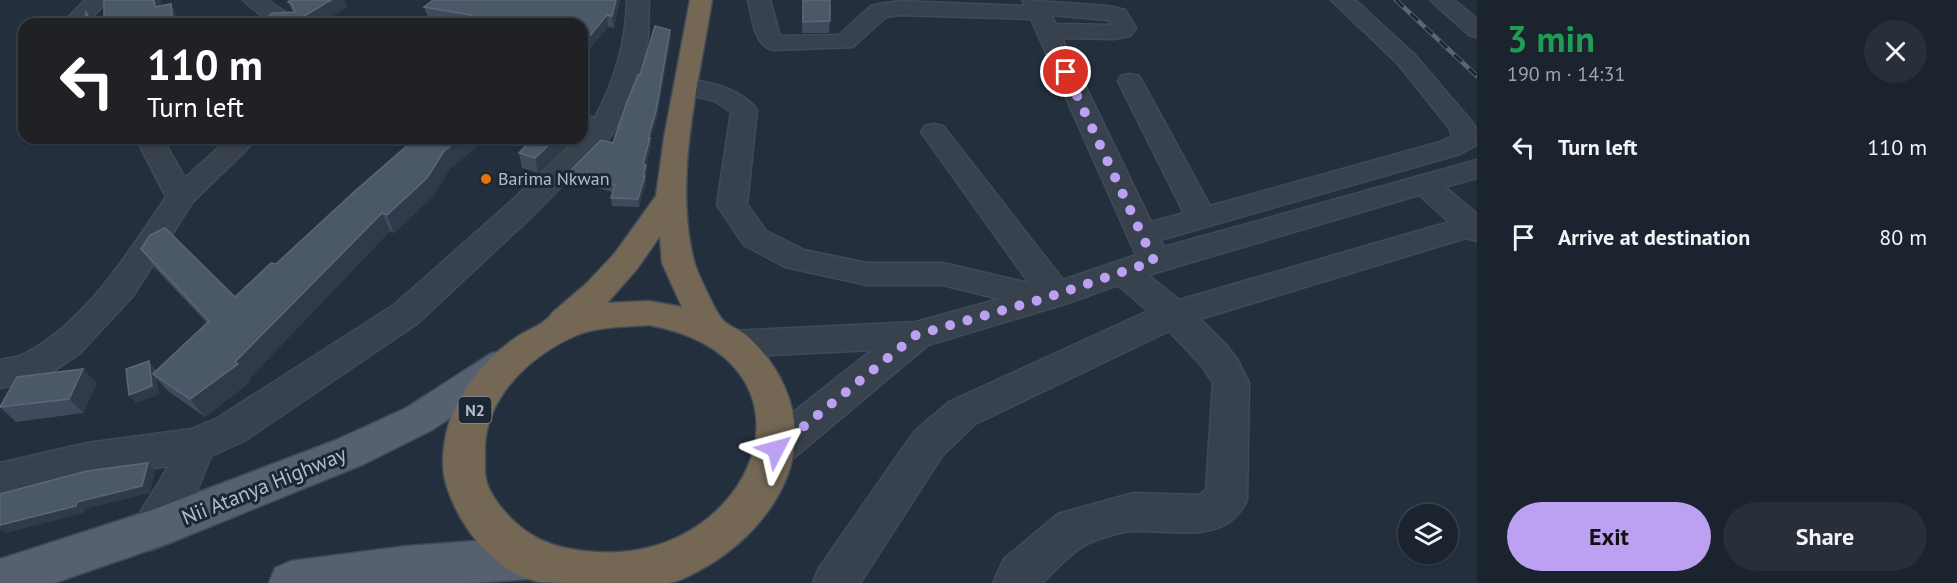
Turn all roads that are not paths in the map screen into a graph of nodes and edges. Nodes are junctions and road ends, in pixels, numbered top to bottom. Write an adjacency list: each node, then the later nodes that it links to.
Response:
1 (97, 0): 9 (street)
2 (254, 0): 10 (street)
3 (638, 0): 14 (street)
4 (701, 0): 13 (highway, N2)
5 (759, 0): 8 (street)
6 (1342, 0): 23 (street)
7 (1441, 0): 11 (street)
8 (1039, 13): 25 (street)
9 (79, 18)
10 (277, 18)
11 (1477, 30)
12 (1130, 81): 23 (street)
13 (686, 87): 22 (highway, N2); 27 (street)
14 (592, 126)
15 (934, 132): 27 (street)
16 (152, 144): 21 (street)
17 (237, 144): 21 (street)
18 (577, 144): 34 (street)
19 (1477, 168): 20 (street)
20 (1424, 184): 24 (street); 25 (street)
21 (181, 196): 33 (street)
22 (671, 197): 29 (highway, N2); 31 (highway, N2)
23 (1201, 218): 25 (street)
24 (1474, 229): 28 (street)
25 (1148, 248): 26 (street)
26 (1123, 272): 27 (street); 28 (street)
27 (1051, 296): 30 (street)
28 (1173, 314): 43 (street); 44 (street)
29 (554, 331): 31 (highway, N2); 32 (highway, N2)
30 (916, 335): 31 (street); 35 (street)
31 (720, 336): 35 (highway, N2)
32 (512, 358): 37 (main road, Nii Atanya Highway); 39 (highway, N2)
33 (0, 374)
34 (196, 445): 36 (street); 37 (street)
35 (776, 449): 38 (highway, N2)
36 (0, 481)
37 (152, 530): 40 (main road, Nii Atanya Highway)
38 (724, 532): 39 (highway, N2); 42 (highway, N2)
39 (536, 568): 41 (main road)
40 (0, 580)
41 (291, 583)
42 (689, 583)
43 (835, 583)
44 (1015, 583)

